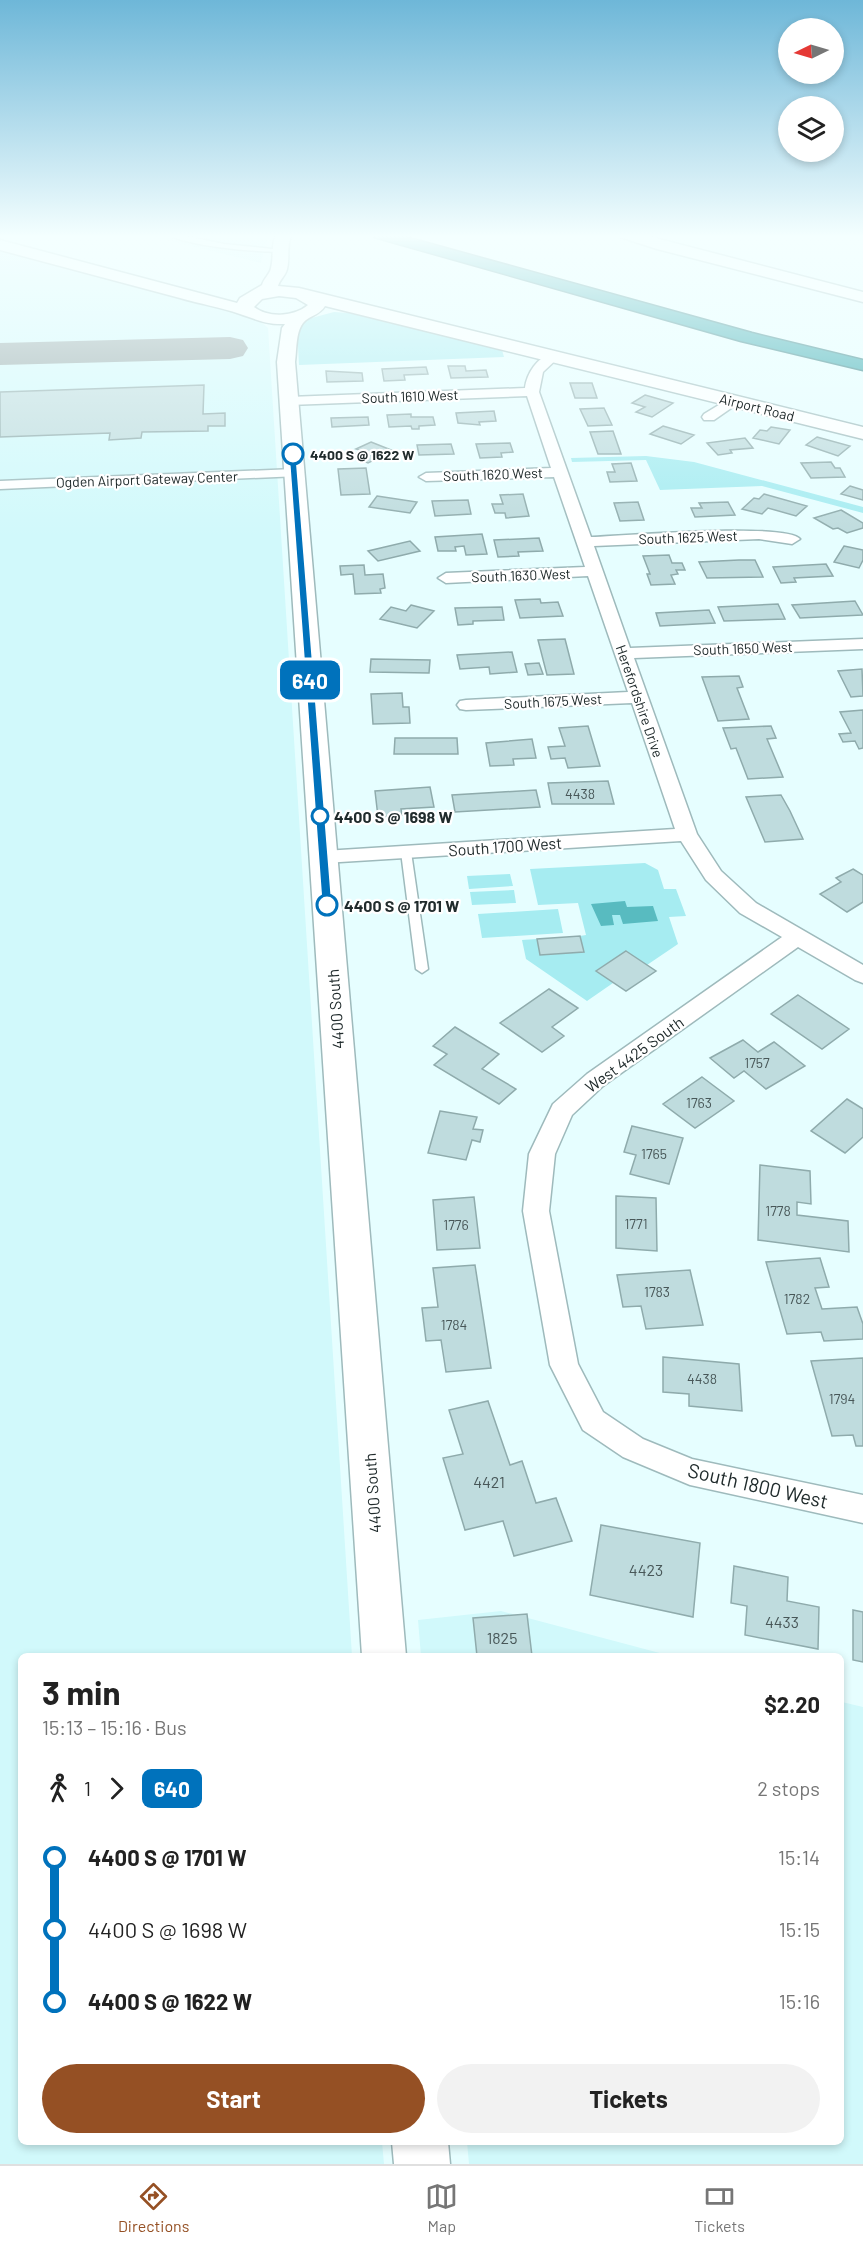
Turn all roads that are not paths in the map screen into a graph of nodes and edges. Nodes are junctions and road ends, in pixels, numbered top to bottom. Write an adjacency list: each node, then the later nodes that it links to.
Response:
1 (277, 335): 6 (street, 4400 South)
2 (290, 335): 6 (street, 4400 South)
3 (461, 335): 5 (street, Airport Road)
4 (740, 335): 7 (highway)
5 (552, 357): 8 (street); 10 (street, Airport Road)
6 (286, 362): 9 (street, 4400 South)
7 (863, 365)
8 (532, 392): 9 (street, South 1610 West); 13 (street, Herefordshire Drive)
9 (289, 401): 14 (street, 4400 South)
10 (732, 401): 11 (street); 12 (street, Airport Road)
11 (709, 417)
12 (863, 433)
13 (560, 472): 15 (street, South 1620 West); 18 (street, Herefordshire Drive)
14 (294, 473): 16 (street, Ogden Airport Gateway Center); 27 (street, 4400 South)
15 (426, 477)
16 (0, 485)
17 (792, 539): 18 (street, South 1625 West)
18 (585, 542): 19 (street, Herefordshire Drive)
19 (595, 571): 20 (street, South 1630 West); 22 (street, Herefordshire Drive)
20 (446, 578)
21 (863, 644): 22 (street, South 1650 West)
22 (624, 653): 23 (street, Herefordshire Drive)
23 (639, 697): 24 (street, South 1675 West); 25 (street, Herefordshire Drive)
24 (466, 705)
25 (687, 834): 26 (street, South 1700 West); 28 (street, Herefordshire Drive)
26 (406, 852): 27 (street, South 1700 West); 29 (lane)
27 (324, 857): 33 (street, 4400 South)
28 (797, 937): 30 (street, Herefordshire Drive); 31 (street, West 4425 South)
29 (422, 969)
30 (859, 969)
31 (593, 1421): 32 (street, South 1800 West)
32 (863, 1509)
33 (384, 1653)
34 (420, 2145): 35 (street)
35 (422, 2164)

